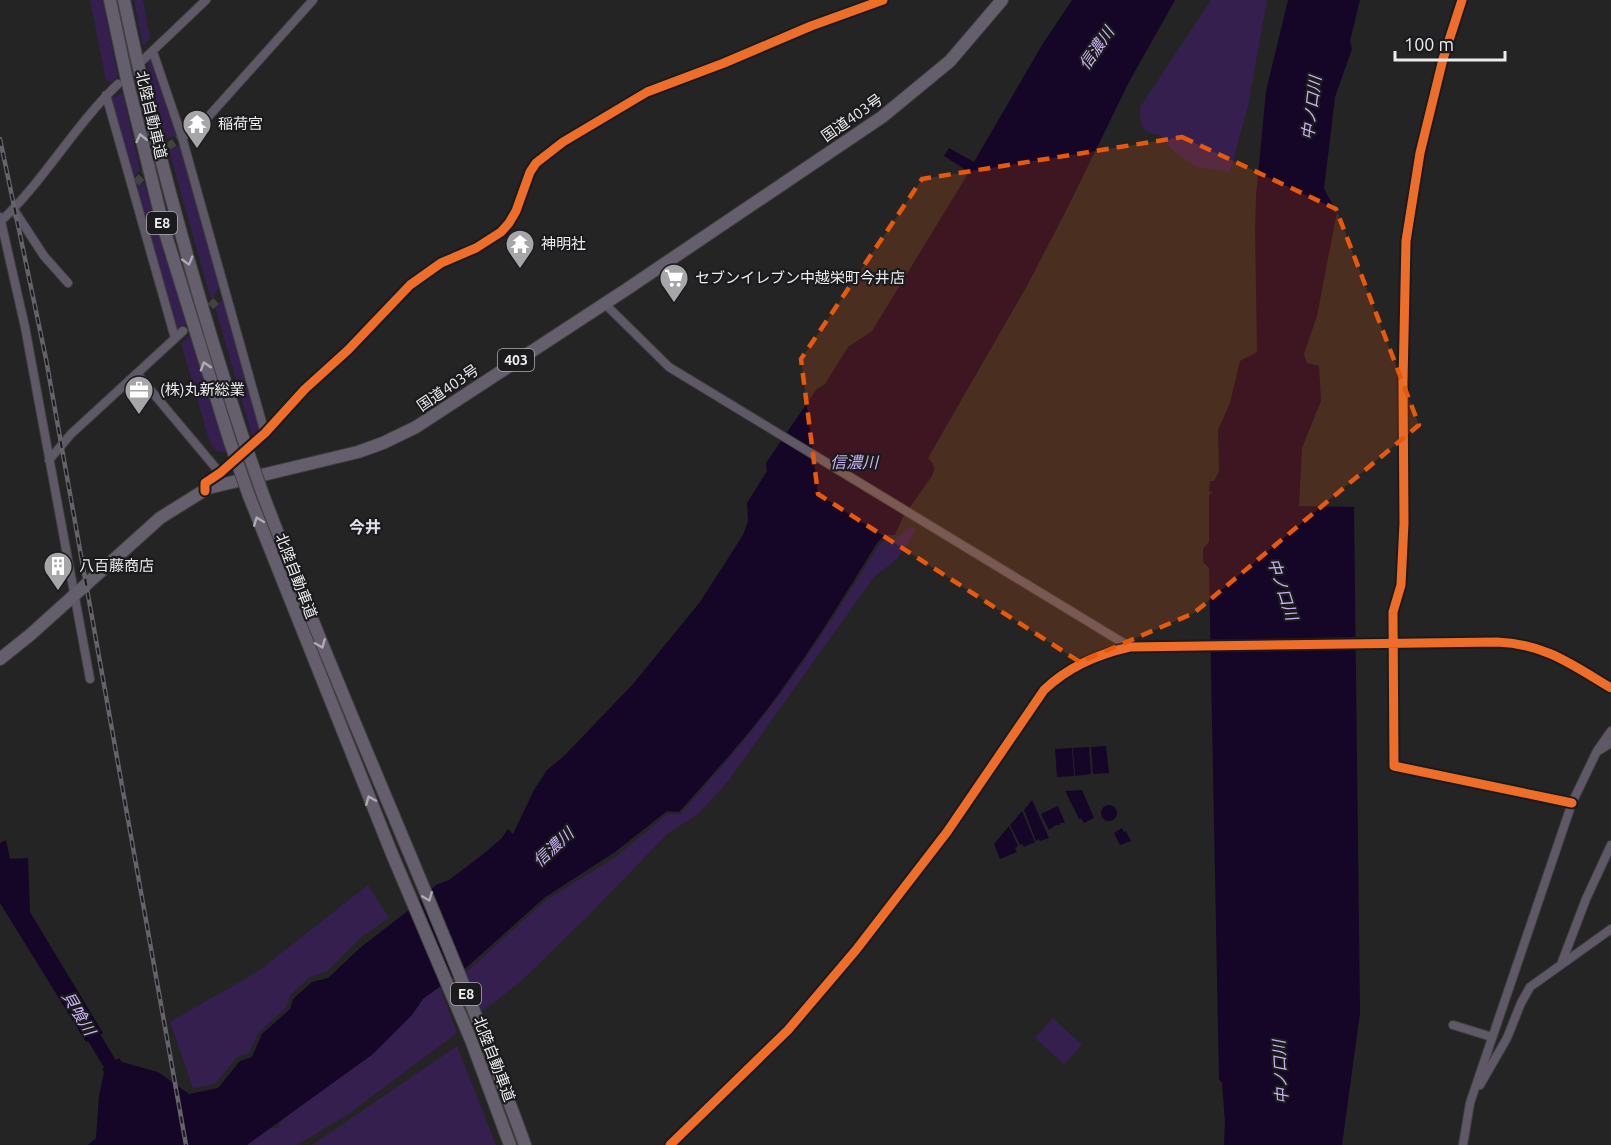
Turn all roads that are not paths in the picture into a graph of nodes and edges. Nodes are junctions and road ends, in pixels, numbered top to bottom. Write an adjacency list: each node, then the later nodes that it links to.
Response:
1 (110, 0): 42 (highway, 北陸自動車道 / E8, one-way to 1, bridge)
2 (124, 0): 43 (highway, 北陸自動車道 / E8, one-way to 43, bridge)
3 (206, 0): 8 (street)
4 (313, 0): 12 (street)
5 (883, 0): 22 (street)
6 (1002, 0): 18 (highway, 国道403号 / 403)
7 (1462, 0): 27 (street)
8 (153, 52): 9 (street); 12 (street)
9 (143, 60)
10 (118, 84): 11 (street)
11 (106, 95): 13 (street); 20 (street)
12 (182, 137): 16 (street)
13 (14, 210): 14 (street); 15 (street)
14 (0, 220): 23 (street)
15 (68, 283)
16 (226, 290): 17 (street); 22 (street)
17 (218, 298)
18 (605, 304): 25 (highway, 国道403号 / 403); 28 (street)
19 (183, 331): 20 (street)
20 (175, 338): 21 (street)
21 (137, 374): 23 (street); 24 (street)
22 (265, 434): 24 (street)
23 (49, 460): 26 (street)
24 (220, 473): 25 (street)
25 (205, 491): 26 (highway, 国道403号 / 403)
26 (75, 594): 29 (highway, 国道403号 / 403); 30 (street)
27 (1393, 643): 28 (street); 31 (street); 35 (street)
28 (1130, 647): 44 (street)
29 (0, 659)
30 (90, 679)
31 (1611, 687)
32 (1611, 731): 34 (street)
33 (1611, 743): 34 (street)
34 (1597, 751): 35 (street)
35 (1572, 803): 40 (street)
36 (1610, 852): 38 (street)
37 (1611, 929): 38 (street)
38 (1562, 963): 41 (street)
39 (1453, 1025): 40 (street)
40 (1492, 1037): 41 (street)
41 (1470, 1103): 45 (street)
42 (510, 1145)
43 (525, 1145)
44 (670, 1145)
45 (1463, 1145)

